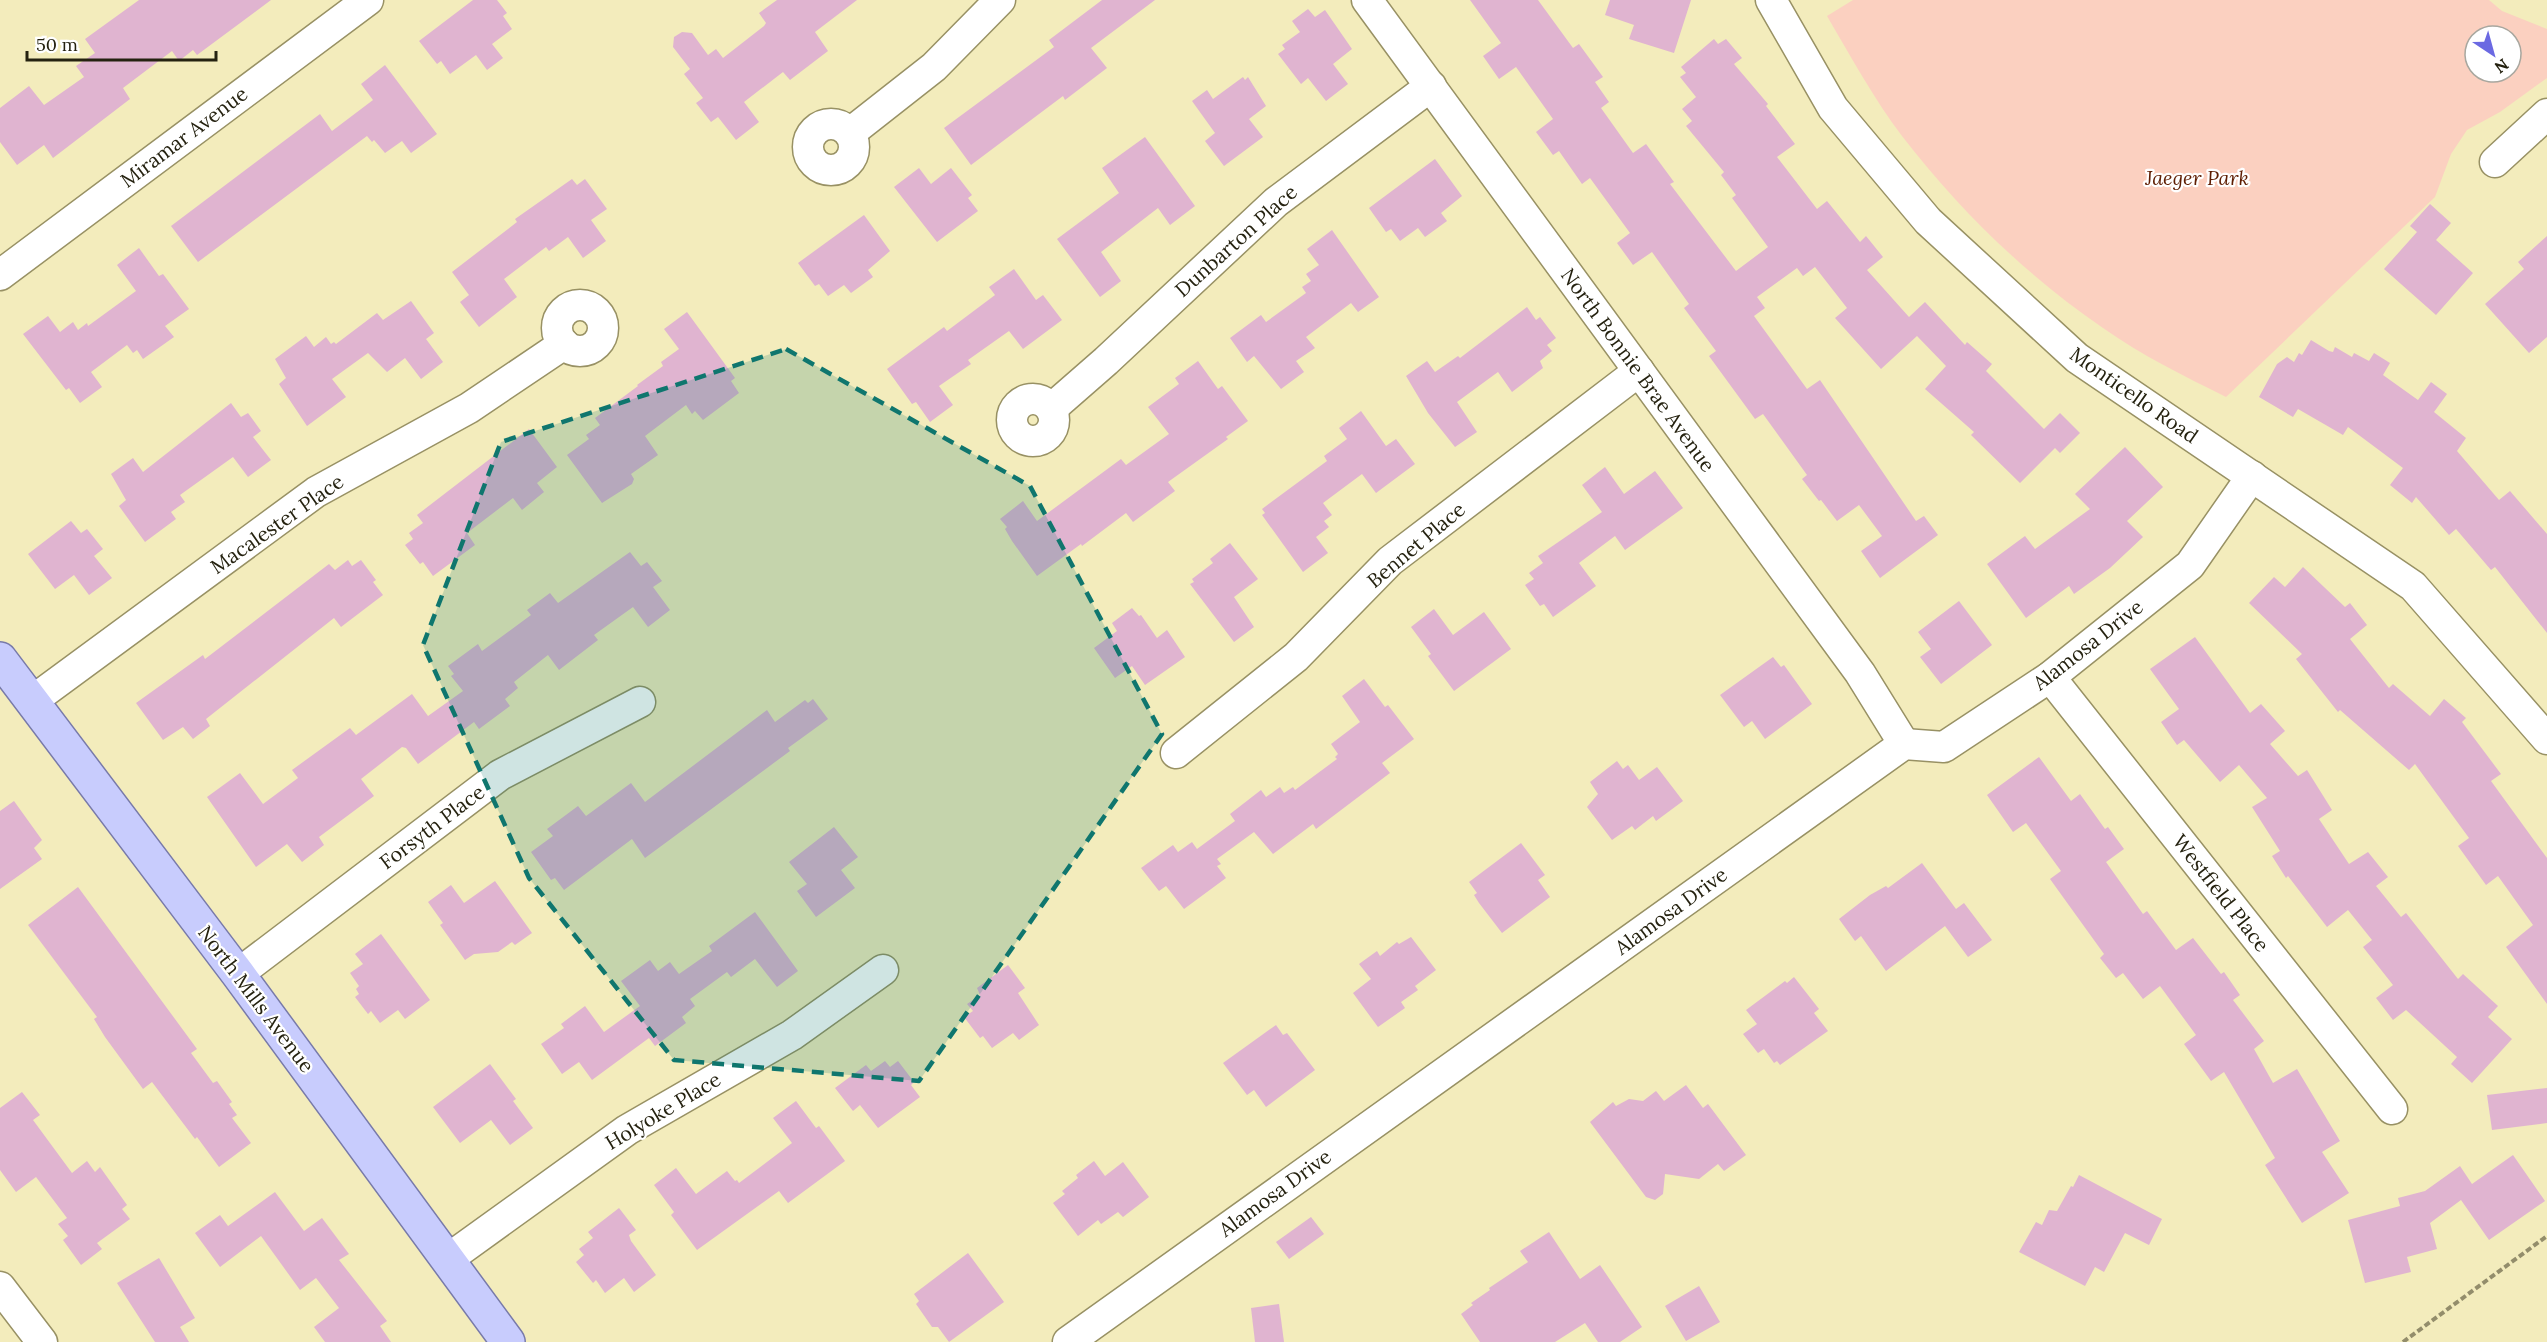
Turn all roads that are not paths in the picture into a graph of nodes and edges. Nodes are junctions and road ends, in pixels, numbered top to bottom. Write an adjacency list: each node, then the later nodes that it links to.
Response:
1 (368, 0): 9 (street, Miramar Avenue)
2 (1000, 0): 7 (street)
3 (1771, 0): 13 (street, Monticello Road)
4 (1375, 3): 5 (street, North Bonnie Brae Avenue)
5 (1431, 86): 11 (street, North Bonnie Brae Avenue); 12 (street, Dunbarton Place)
6 (2547, 114): 8 (street)
7 (850, 133)
8 (2495, 162)
9 (0, 275)
10 (564, 344): 16 (street, Macalester Place)
11 (1639, 371): 19 (street, North Bonnie Brae Avenue); 20 (street, Bennet Place)
12 (1051, 409)
13 (2252, 476): 15 (street, Alamosa Drive); 18 (street, Monticello Road)
14 (0, 659): 16 (main road, North Mills Avenue)
15 (2050, 677): 19 (street, Alamosa Drive); 23 (street, Westfield Place)
16 (32, 701): 22 (main road, North Mills Avenue)
17 (640, 702): 22 (street, Forsyth Place)
18 (2547, 739)
19 (1904, 744): 28 (street, Alamosa Drive)
20 (1176, 753)
21 (883, 970): 24 (street, Holyoke Place)
22 (238, 974): 24 (main road, North Mills Avenue)
23 (2392, 1108)
24 (448, 1259): 27 (main road, North Mills Avenue)
25 (0, 1287): 26 (street)
26 (42, 1342)
27 (508, 1342)
28 (1068, 1342)

